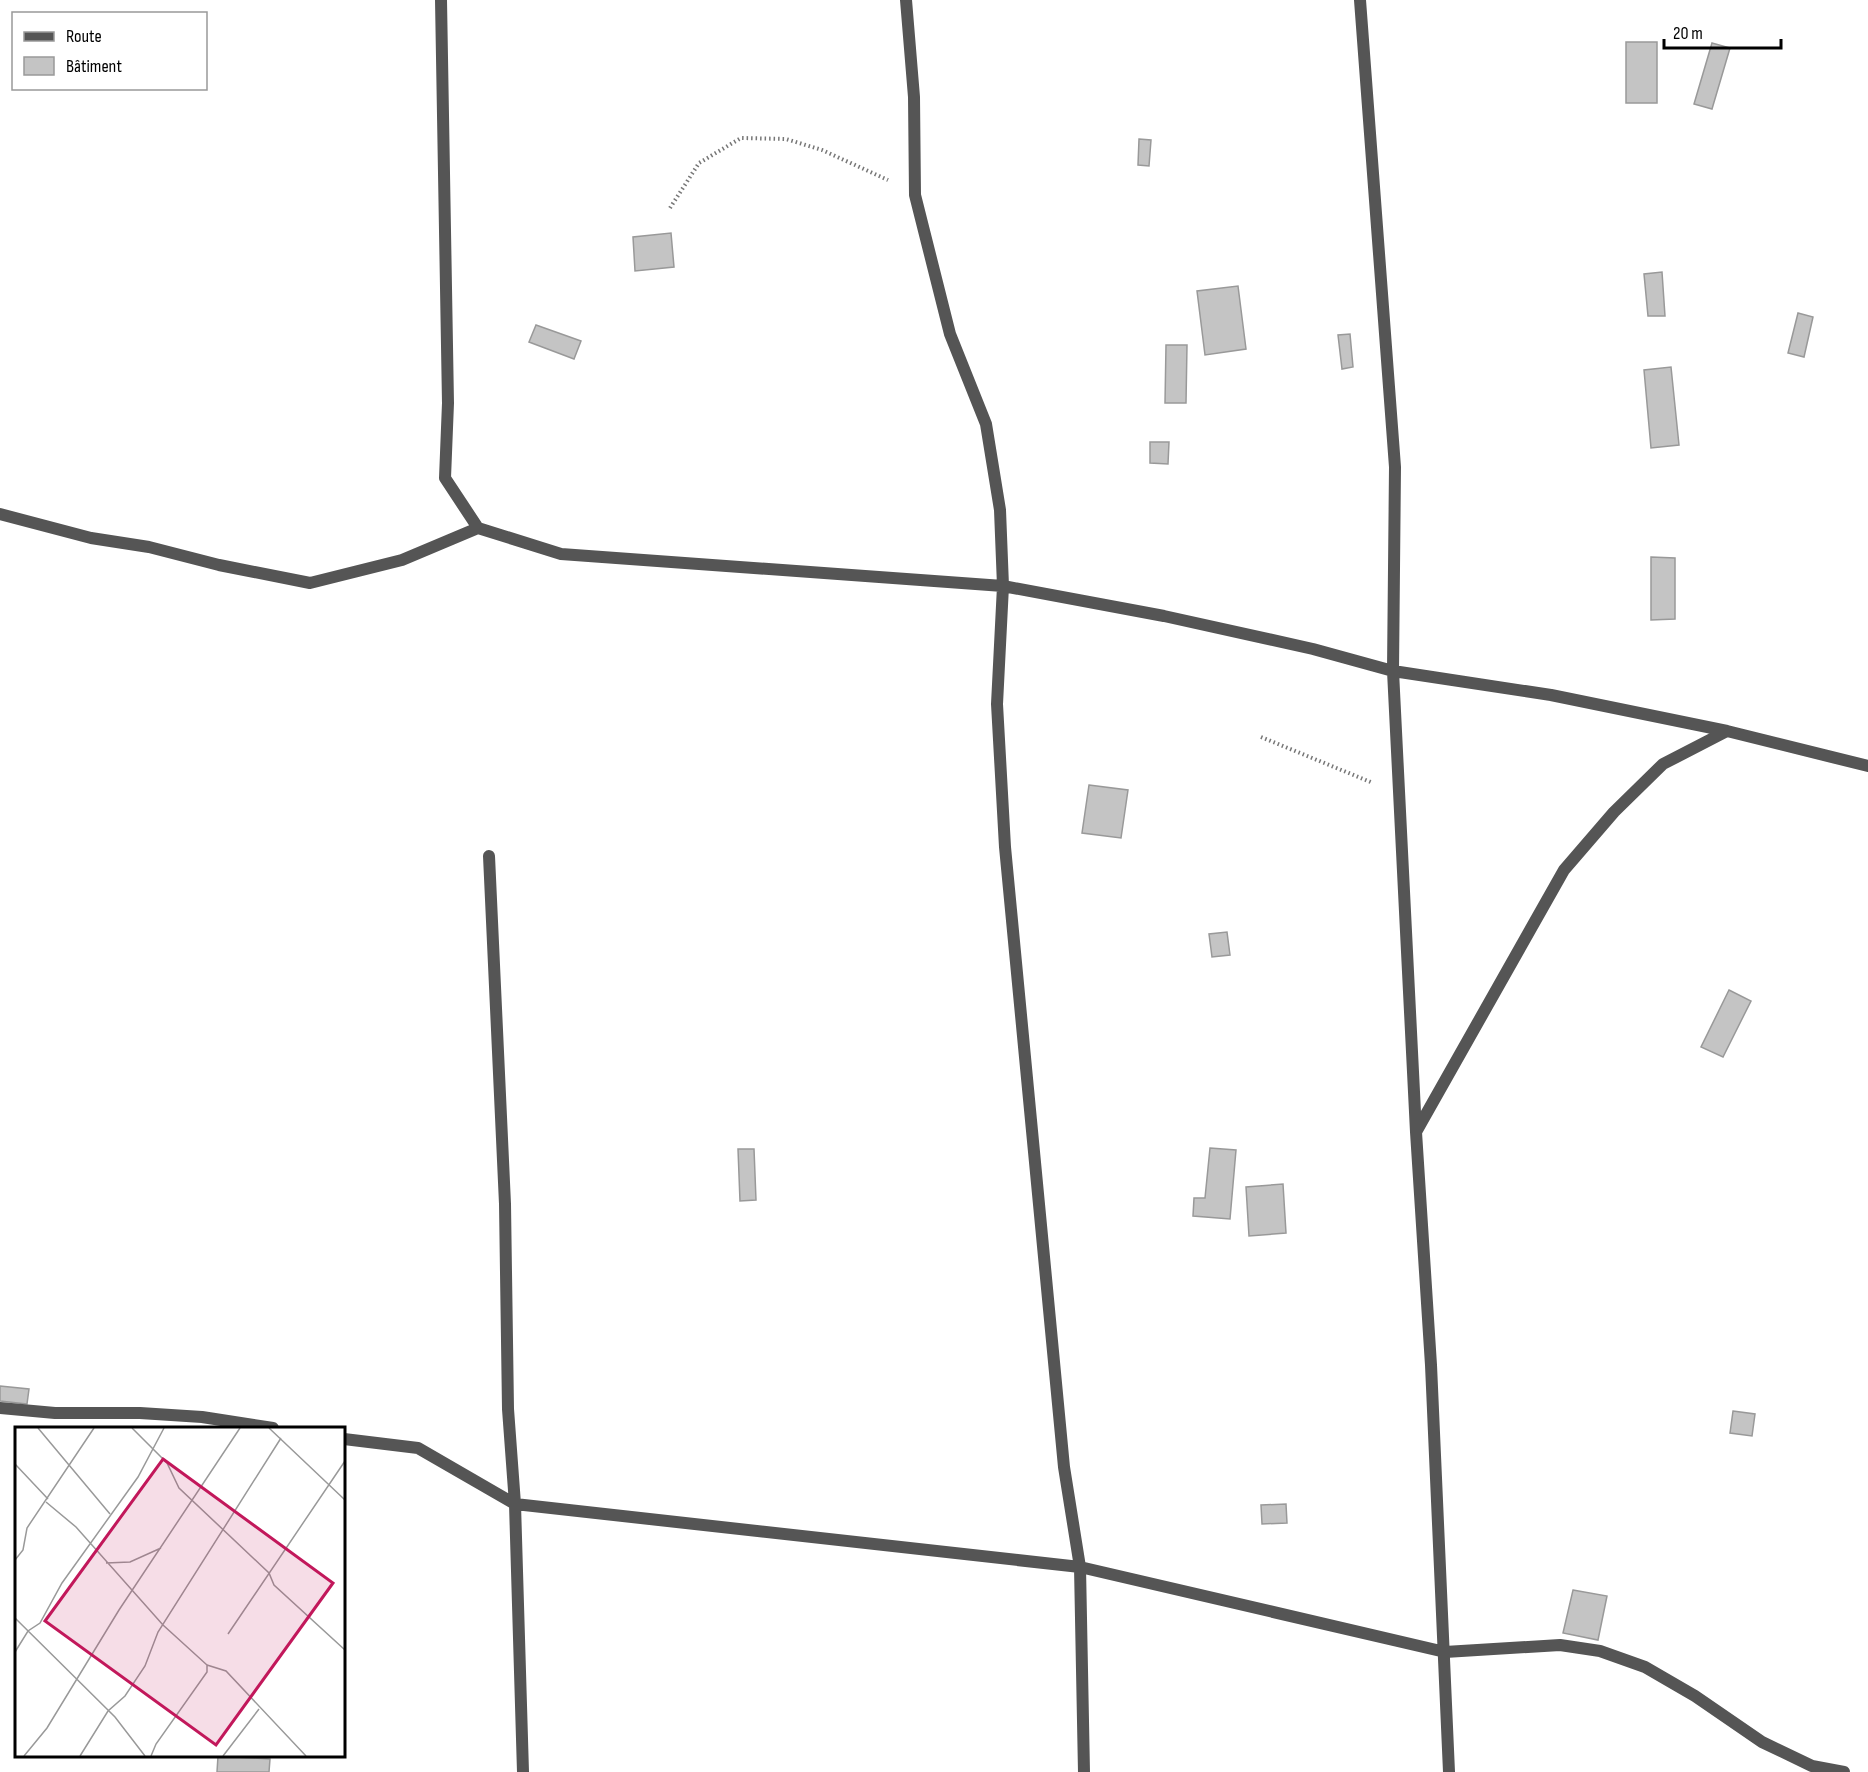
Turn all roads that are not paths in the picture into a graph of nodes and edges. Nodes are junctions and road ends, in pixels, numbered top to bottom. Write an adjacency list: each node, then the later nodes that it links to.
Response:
1 (441, 0): 5 (street)
2 (906, 0): 6 (street)
3 (1360, 0): 7 (street)
4 (0, 514): 5 (street)
5 (478, 528): 6 (street)
6 (1003, 586): 7 (street); 16 (street)
7 (1393, 671): 8 (street); 11 (street)
8 (1727, 731): 9 (street); 11 (street)
9 (1868, 766)
10 (489, 856): 15 (street)
11 (1416, 1132): 17 (street)
12 (0, 1408): 13 (street)
13 (267, 1427)
14 (345, 1439): 15 (street)
15 (514, 1504): 16 (street); 18 (street)
16 (1080, 1567): 17 (street); 19 (street)
17 (1445, 1652): 20 (street); 21 (street)
18 (523, 1772)
19 (1084, 1772)
20 (1449, 1772)
21 (1844, 1772)

